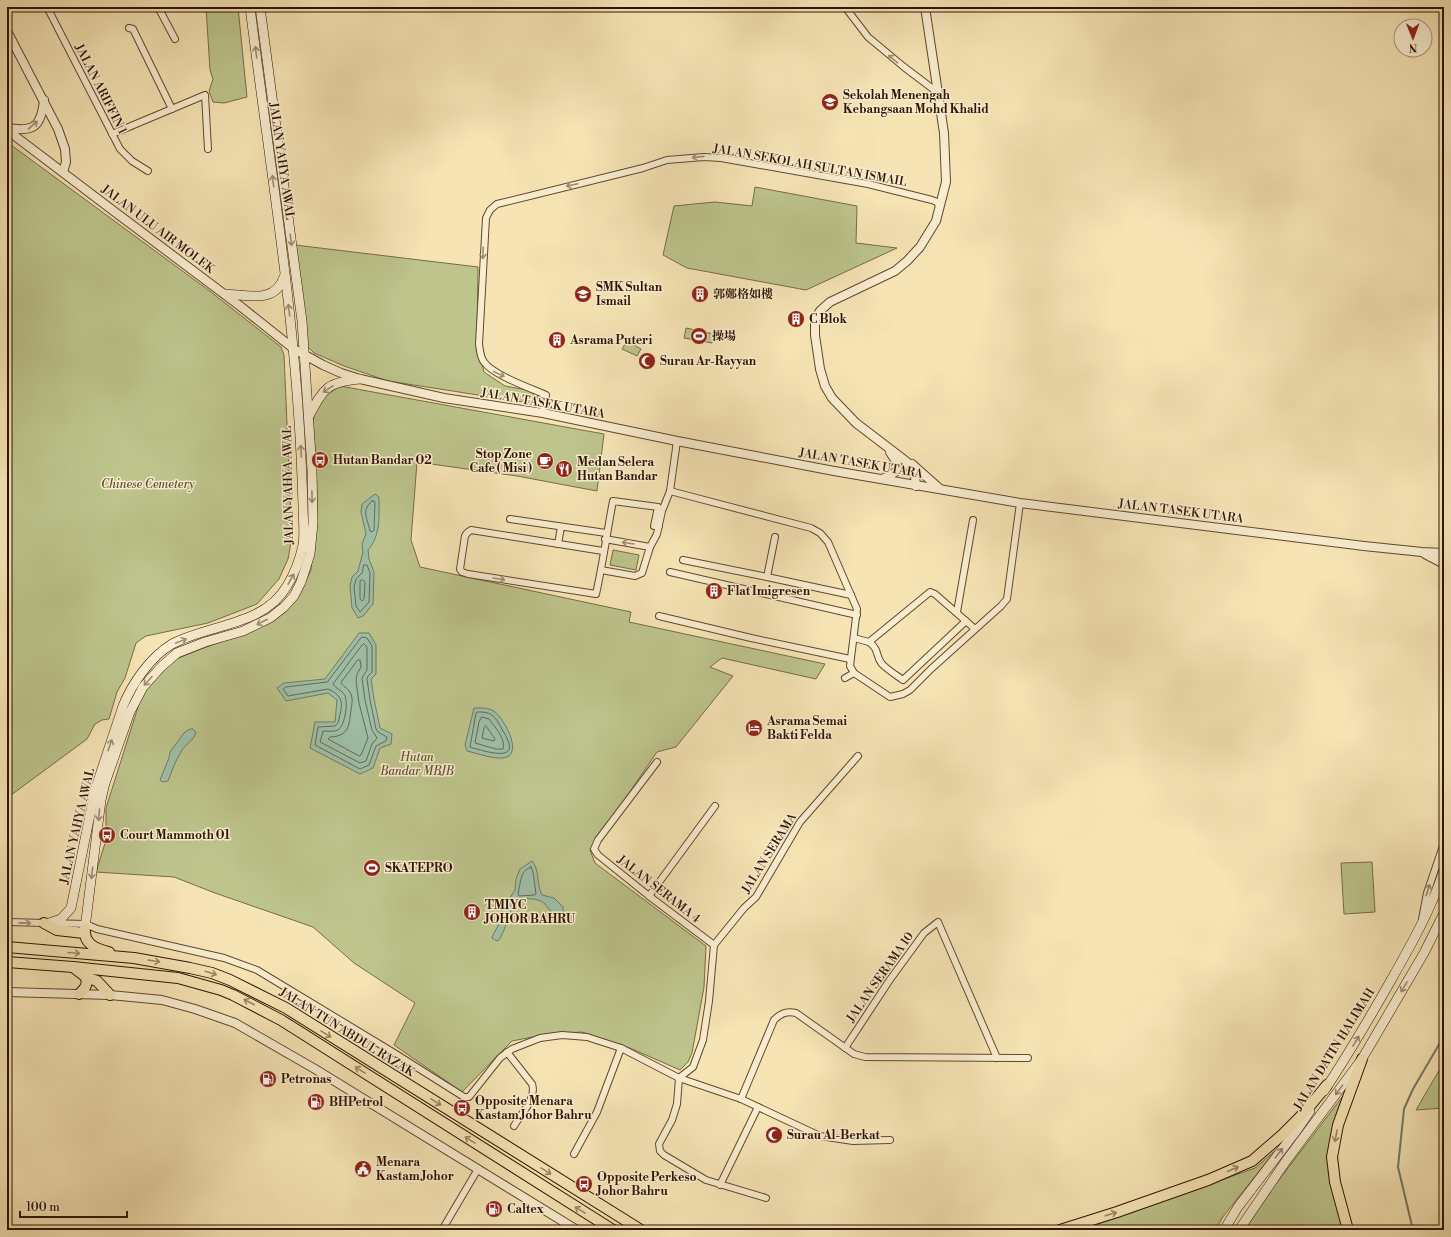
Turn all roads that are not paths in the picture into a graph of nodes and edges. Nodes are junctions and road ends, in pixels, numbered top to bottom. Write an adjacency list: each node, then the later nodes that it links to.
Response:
1 (47, 7): 14 (street, JALAN ARIFFIN 1)
2 (158, 7): 9 (street)
3 (250, 7): 19 (main road, JALAN YAHYA AWAL, one-way to 3)
4 (260, 7): 22 (main road, JALAN YAHYA AWAL, one-way to 22)
5 (845, 7): 10 (street, one-way to 5)
6 (925, 7): 10 (street)
7 (129, 28): 12 (street)
8 (7, 31): 11 (street)
9 (175, 39)
10 (937, 92): 18 (street)
11 (44, 100): 13 (street, one-way to 11); 17 (street)
12 (172, 109): 14 (street); 15 (street)
13 (7, 129): 17 (street, JALAN ULU AIR MOLEK)
14 (112, 134): 16 (street, JALAN ARIFFIN 1)
15 (208, 149)
16 (148, 171)
17 (63, 172): 20 (street, JALAN ULU AIR MOLEK)
18 (940, 208): 24 (street, JALAN SEKOLAH SULTAN ISMAIL, one-way to 24); 27 (street)
19 (285, 275): 20 (main road); 21 (main road, JALAN YAHYA AWAL, one-way to 19)
20 (225, 294): 21 (street, JALAN ULU AIR MOLEK)
21 (294, 349): 22 (street, JALAN ULU AIR MOLEK); 68 (main road, JALAN YAHYA AWAL, one-way to 21)
22 (304, 356): 23 (street, JALAN TASEK UTARA); 25 (main road, JALAN YAHYA AWAL)
23 (360, 379): 24 (street, JALAN TASEK UTARA); 25 (main road, one-way to 25)
24 (543, 413): 26 (street, JALAN TASEK UTARA)
25 (308, 416): 70 (main road, JALAN YAHYA AWAL, one-way to 70)
26 (678, 441): 29 (street, JALAN TASEK UTARA); 32 (street)
27 (888, 448): 28 (street); 29 (street)
28 (898, 456): 30 (street); 31 (street)
29 (882, 479): 30 (street, JALAN TASEK UTARA)
30 (916, 486): 31 (street, JALAN TASEK UTARA)
31 (942, 490): 33 (street, JALAN TASEK UTARA)
32 (670, 491): 37 (street); 50 (street)
33 (1020, 503): 43 (street, JALAN TASEK UTARA); 54 (street)
34 (510, 519): 36 (street)
35 (973, 520): 51 (street)
36 (561, 526): 38 (street); 40 (street)
37 (659, 526): 38 (street); 41 (street)
38 (606, 536): 41 (street, one-way to 38); 42 (street)
39 (775, 537): 49 (street)
40 (558, 544): 42 (street); 47 (street, one-way to 47)
41 (650, 546): 47 (street)
42 (603, 551): 47 (street)
43 (1422, 552): 44 (street, JALAN TASEK UTARA); 46 (street, JALAN TASEK UTARA)
44 (1444, 553)
45 (682, 560): 49 (street)
46 (1444, 564)
47 (601, 570)
48 (670, 572): 52 (street)
49 (767, 577): 50 (street)
50 (851, 595): 52 (street)
51 (957, 612): 54 (street); 56 (street)
52 (857, 615): 55 (street)
53 (659, 616): 57 (street)
54 (970, 625): 56 (street); 58 (street)
55 (856, 639): 56 (street); 57 (street)
56 (869, 642)
57 (850, 659): 58 (street)
58 (854, 673): 59 (street)
59 (845, 678)
60 (858, 756): 71 (street, JALAN SERAMA)
61 (657, 762): 65 (street, JALAN SERAMA 4)
62 (715, 806): 65 (street)
63 (1444, 843): 69 (street, one-way to 63)
64 (1444, 870): 69 (main road, JALAN DATIN HALIMAH)
65 (649, 896): 71 (street, JALAN SERAMA 4)
66 (1444, 913): 85 (main road, JALAN DATIN HALIMAH, one-way to 85)
67 (7, 922): 68 (street, one-way to 68)
68 (46, 923): 70 (highway)
69 (1420, 928): 87 (main road, JALAN DATIN HALIMAH, one-way to 69)
70 (85, 929): 73 (highway); 82 (street)
71 (714, 945): 86 (street)
72 (7, 947): 73 (highway, JALAN TUN ABDUL RAZAK, one-way to 73)
73 (134, 958): 99 (highway, JALAN TUN ABDUL RAZAK, one-way to 99)
74 (7, 962): 75 (highway, JALAN TUN ABDUL RAZAK)
75 (73, 967): 76 (highway); 98 (highway, JALAN TUN ABDUL RAZAK, one-way to 75)
76 (86, 977): 78 (highway); 79 (highway)
77 (7, 992): 78 (street)
78 (79, 994): 79 (street)
79 (110, 995): 93 (street)
80 (621, 1048): 82 (street); 86 (street); 92 (street)
81 (845, 1048): 83 (street); 83 (street, JALAN SERAMA 10); 88 (street)
82 (507, 1052): 90 (street)
83 (997, 1058): 84 (street)
84 (1028, 1058)
85 (1362, 1059): 102 (main road, JALAN DATIN HALIMAH, one-way to 102); 103 (highway, one-way to 103)
86 (678, 1078): 88 (street); 94 (street)
87 (1327, 1085): 100 (highway, one-way to 87); 101 (main road, JALAN DATIN HALIMAH, one-way to 87)
88 (741, 1099): 89 (street)
89 (758, 1107): 91 (street); 94 (street)
90 (514, 1126)
91 (890, 1140)
92 (574, 1154)
93 (478, 1169): 96 (street); 97 (street)
94 (720, 1185): 95 (street)
95 (766, 1198)
96 (442, 1230)
97 (578, 1230)
98 (613, 1230)
99 (641, 1230)
100 (1060, 1230)
101 (1224, 1230)
102 (1239, 1230)
103 (1348, 1230)

